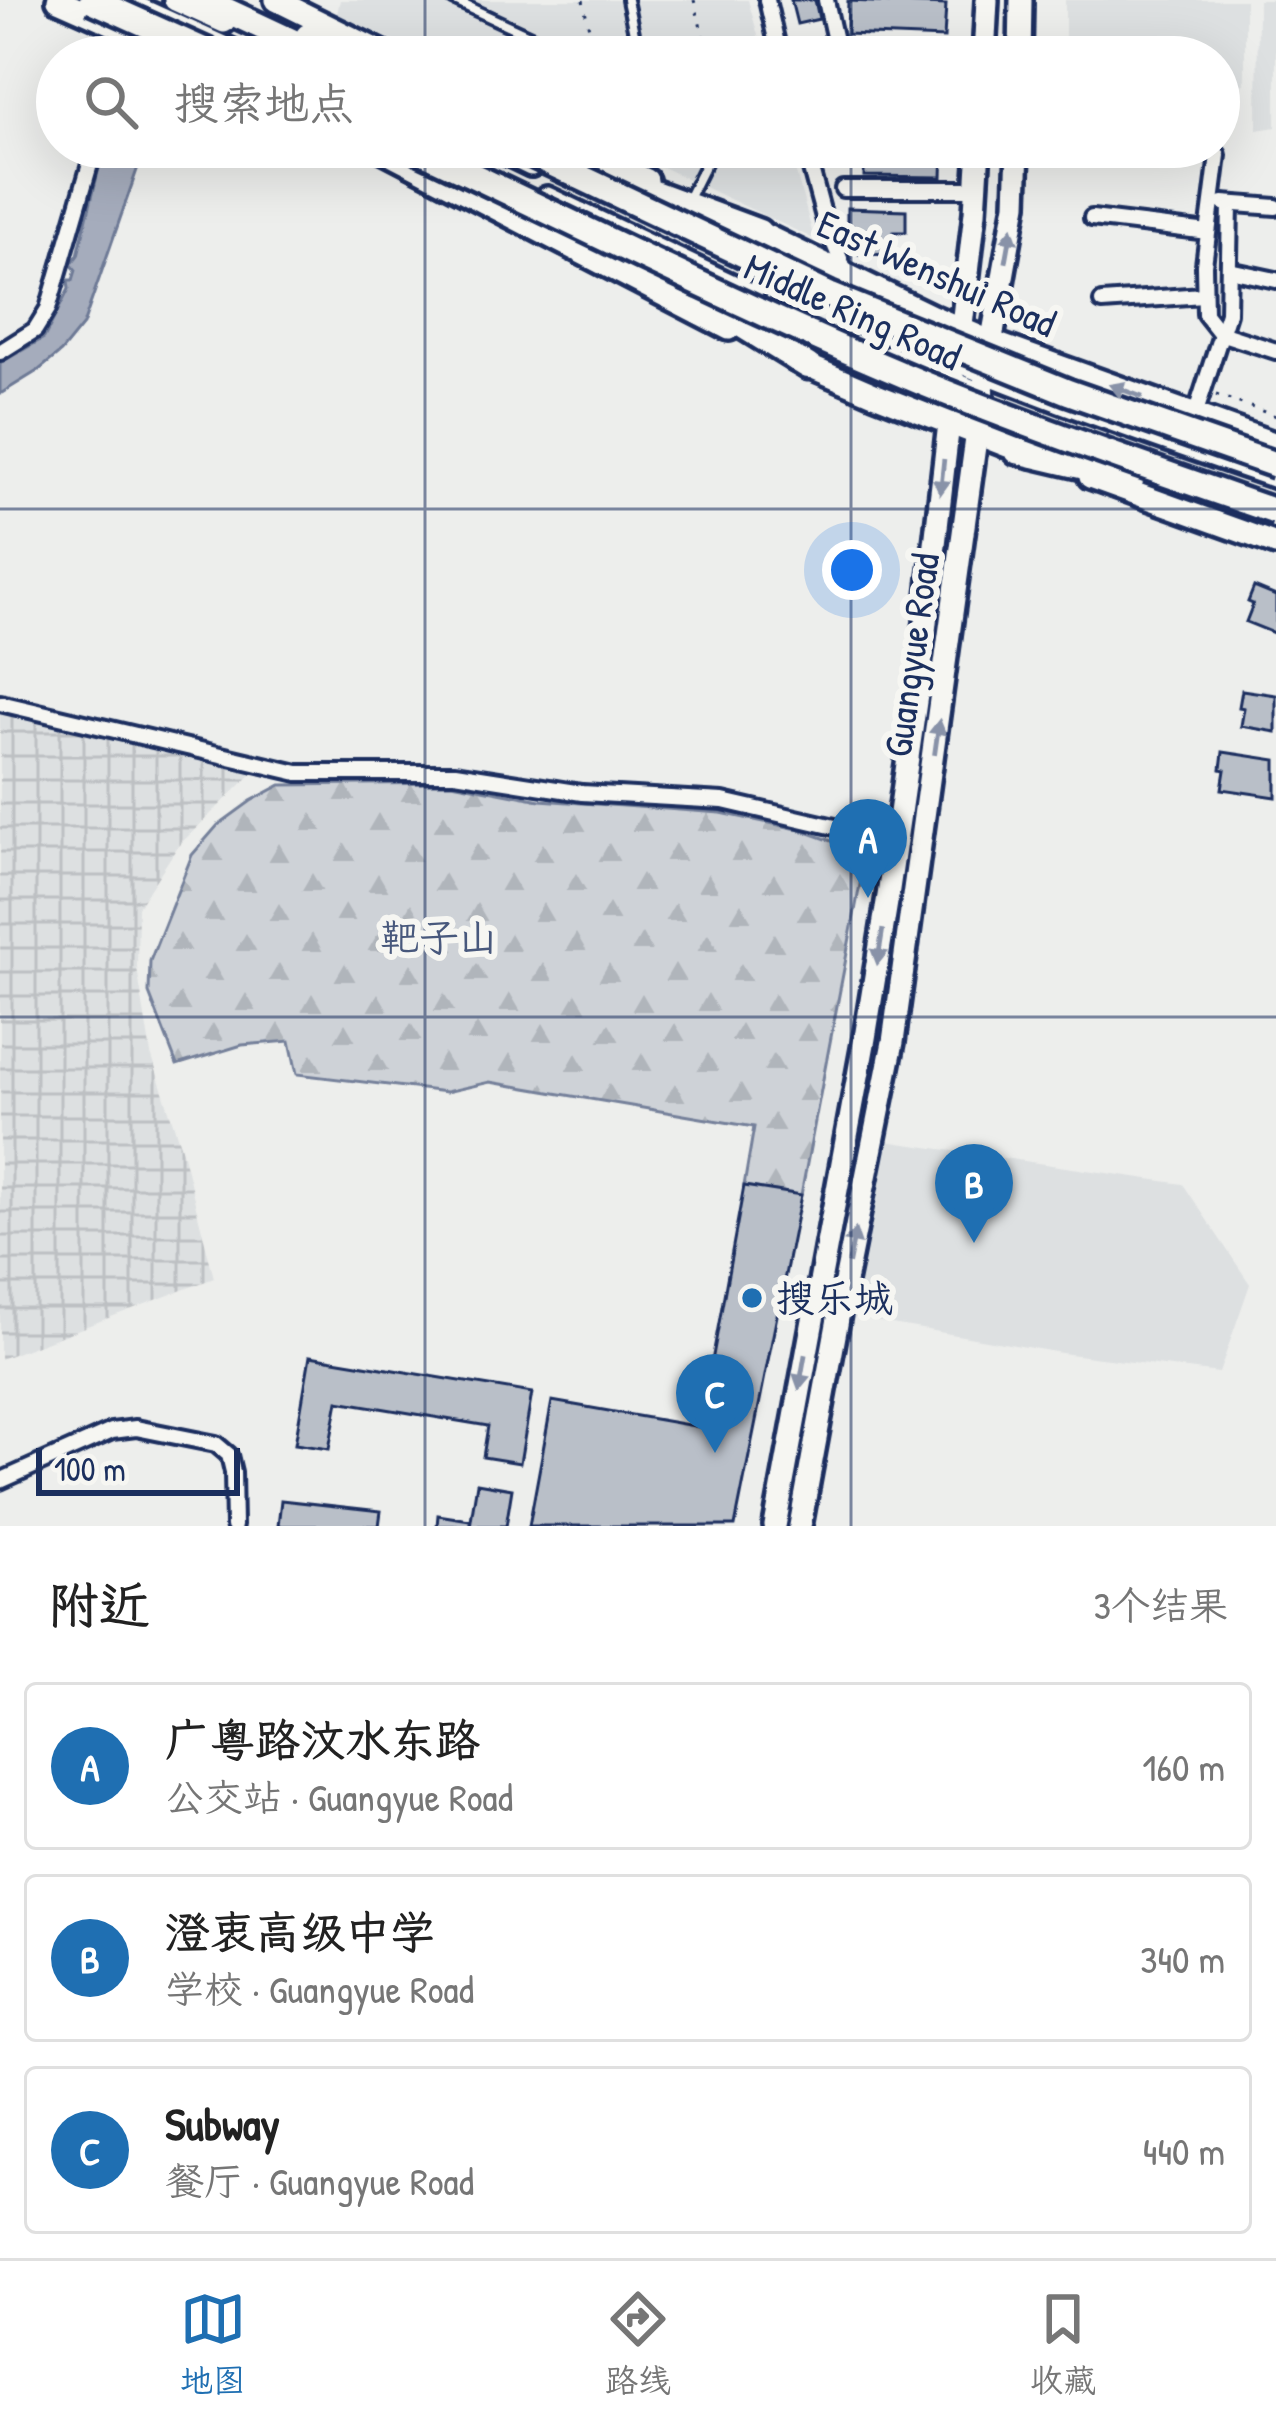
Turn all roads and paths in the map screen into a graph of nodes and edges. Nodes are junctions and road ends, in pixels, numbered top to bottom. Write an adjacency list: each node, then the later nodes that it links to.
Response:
1 (58, 0): 15 (main road)
2 (92, 0): 18 (highway, bridge)
3 (275, 0): 23 (main road)
4 (453, 0): 24 (lane)
5 (583, 0): 25 (path)
6 (627, 0): 26 (lane)
7 (694, 0): 27 (path)
8 (767, 0): 28 (street)
9 (826, 0): 29 (street)
10 (987, 0): 30 (main road)
11 (1021, 0): 31 (main road)
12 (134, 4): 13 (main road); 15 (street)
13 (187, 8): 14 (highway); 19 (main road); 20 (main road)
14 (269, 30): 21 (highway); 22 (highway)
15 (133, 33): 16 (street); 17 (main road)
16 (131, 36)
17 (143, 36)
18 (167, 36)
19 (220, 36)
20 (252, 36)
21 (282, 36)
22 (310, 36)
23 (348, 36)
24 (531, 36)
25 (591, 36)
26 (635, 36)
27 (703, 36)
28 (775, 36)
29 (834, 36)
30 (985, 36)
31 (1020, 36)
32 (88, 168): 68 (street)
33 (418, 168): 47 (main road)
34 (439, 168): 69 (highway, bridge)
35 (440, 168): 47 (main road)
36 (458, 168): 83 (highway, Middle Ring Road, bridge)
37 (483, 168): 59 (main road, East Wenshui Road)
38 (549, 168): 70 (main road, East Wenshui Road)
39 (552, 168): 79 (highway, Middle Ring Road, bridge)
40 (606, 168): 50 (main road, East Wenshui Road)
41 (606, 168): 55 (highway)
42 (704, 168): 50 (lane)
43 (811, 168): 58 (street)
44 (978, 168): 49 (main road, Guangyue Road)
45 (1017, 168): 66 (main road, Guangyue Road, one-way to 45)
46 (1216, 168): 51 (street)
47 (453, 186): 61 (main road)
48 (843, 189): 49 (street)
49 (976, 189): 64 (main road, Guangyue Road)
50 (688, 199): 55 (main road, East Wenshui Road)
51 (1212, 202): 52 (street); 56 (street)
52 (1230, 204): 53 (street); 57 (street)
53 (1276, 207)
54 (1092, 218): 56 (street)
55 (759, 232): 58 (main road, East Wenshui Road)
56 (1208, 232): 62 (street)
57 (1229, 270): 60 (street); 65 (street)
58 (847, 274): 64 (main road, East Wenshui Road)
59 (712, 276): 61 (main road); 70 (main road, East Wenshui Road)
60 (1276, 280)
61 (655, 291): 69 (main road)
62 (1203, 295): 63 (street); 65 (street)
63 (1102, 302)
64 (962, 329): 66 (main road, East Wenshui Road); 70 (main road, Guangyue Road)
65 (1220, 333): 67 (street); 72 (street)
66 (992, 342): 71 (main road, Guangyue Road); 73 (main road, East Wenshui Road, one-way to 66)
67 (1276, 351)
68 (0, 352)
69 (808, 365): 75 (main road)
70 (955, 372): 71 (main road, East Wenshui Road); 75 (main road, Guangyue Road)
71 (984, 384): 76 (main road, Guangyue Road); 80 (main road, East Wenshui Road); 81 (main road, East Wenshui Road)
72 (1203, 391): 73 (street); 74 (path)
73 (1195, 415): 77 (main road, East Wenshui Road)
74 (1276, 416)
75 (948, 424): 76 (main road); 86 (main road, Guangyue Road, one-way to 86)
76 (976, 435): 78 (main road); 90 (main road, Guangyue Road, one-way to 76)
77 (1276, 444)
78 (1017, 451): 84 (main road); 84 (highway)
79 (1276, 465)
80 (1196, 472): 82 (main road, East Wenshui Road); 84 (main road)
81 (1276, 477)
82 (1276, 500)
83 (1276, 512)
84 (1273, 538)
85 (0, 703): 86 (street)
86 (895, 842): 89 (main road, Guangyue Road, one-way to 89)
87 (0, 1481): 88 (street)
88 (234, 1526)
89 (775, 1526)
90 (800, 1526)

